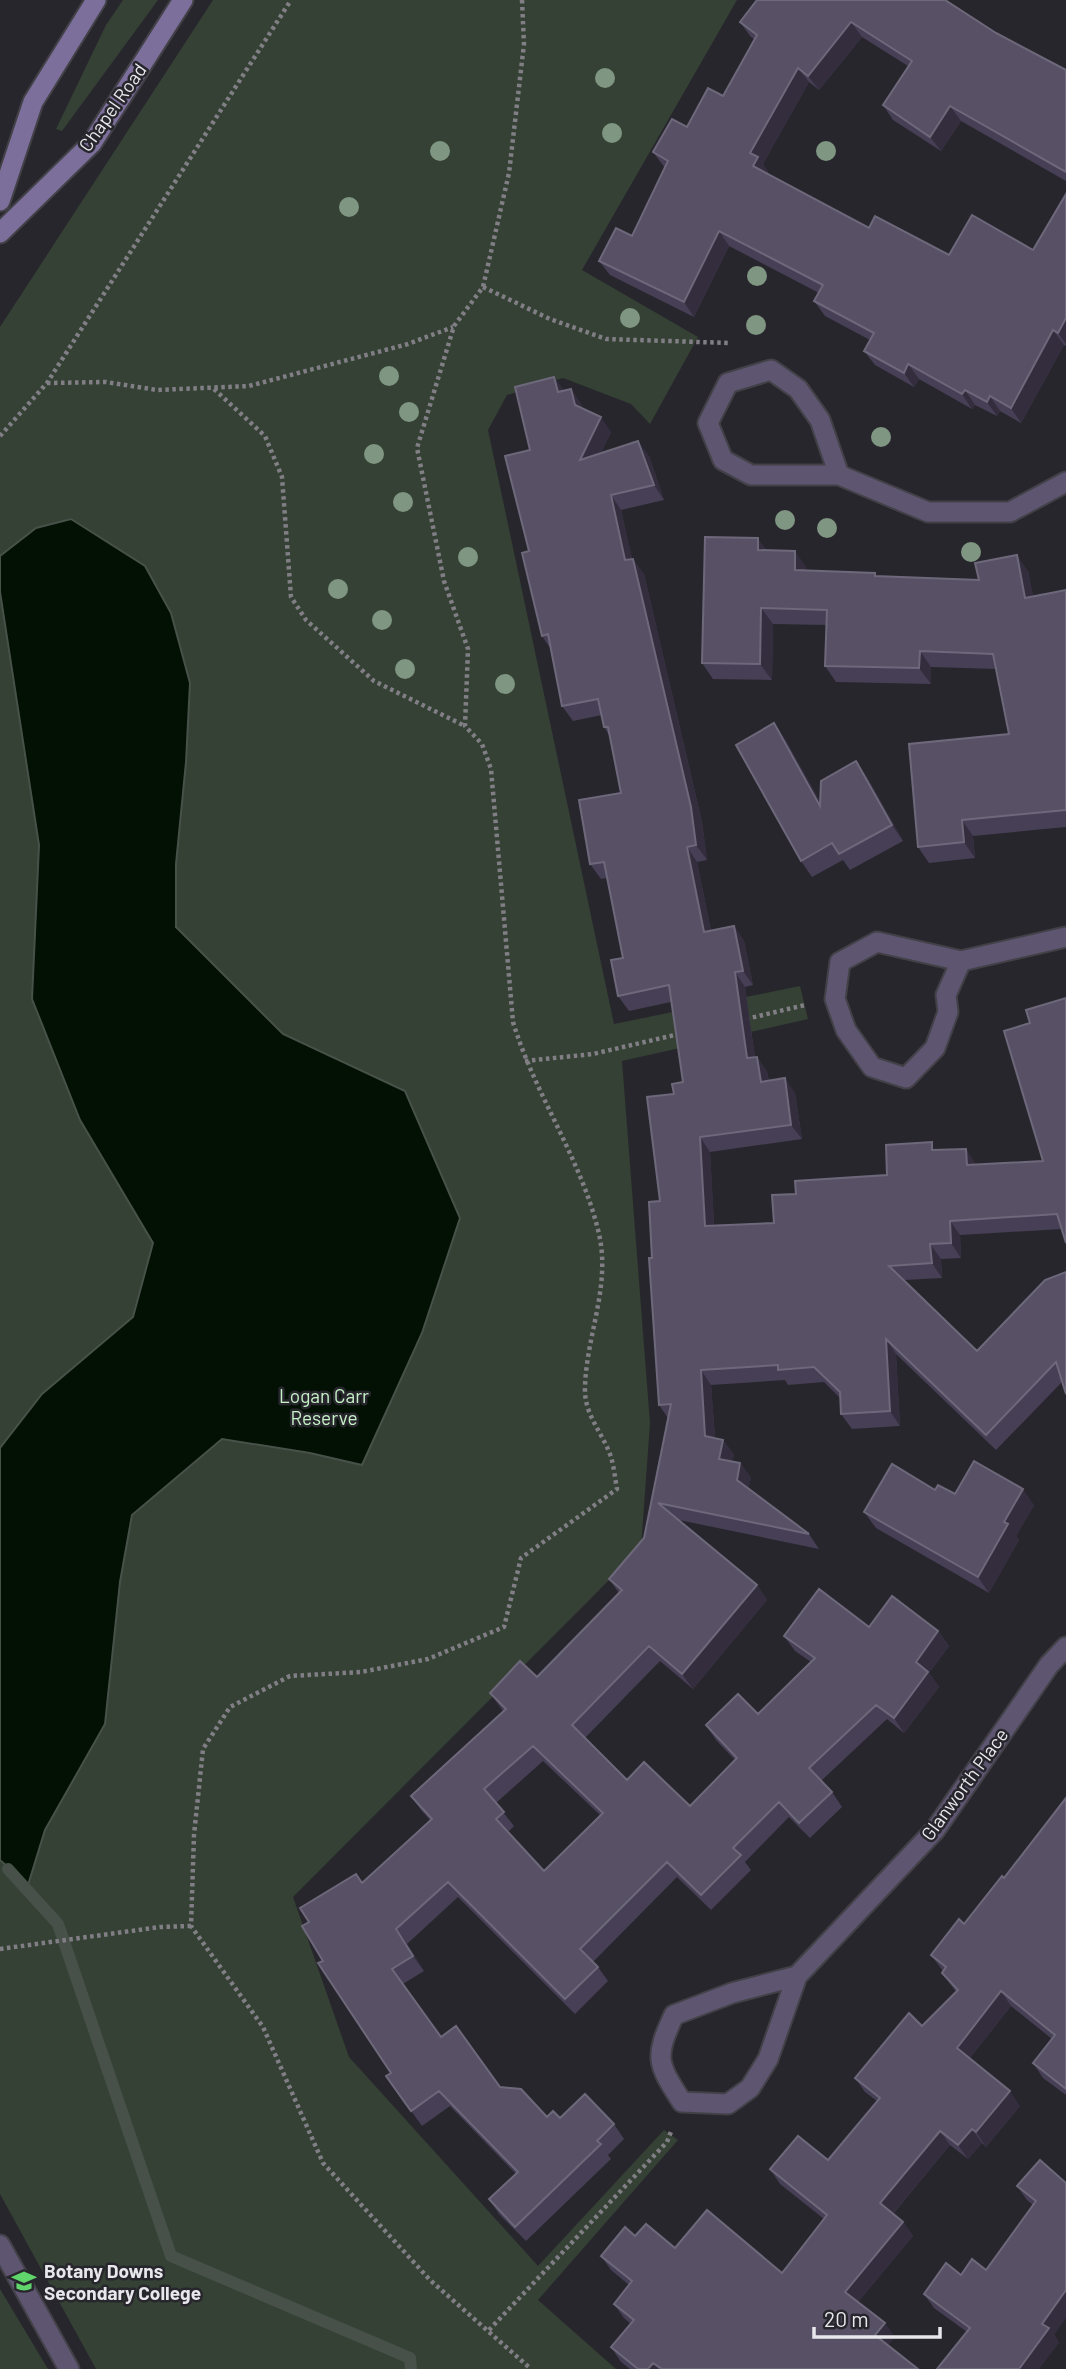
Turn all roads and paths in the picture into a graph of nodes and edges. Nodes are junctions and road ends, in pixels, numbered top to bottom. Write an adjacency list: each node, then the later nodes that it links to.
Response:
1 (96, 0): 5 (main road)
2 (183, 0): 6 (main road, Chapel Road)
3 (291, 0): 10 (path)
4 (522, 0): 7 (path)
5 (0, 201)
6 (0, 233)
7 (483, 287): 8 (path); 9 (path)
8 (454, 326): 11 (path); 15 (path)
9 (730, 343)
10 (47, 383): 11 (path); 12 (path)
11 (214, 389): 15 (path)
12 (0, 436)
13 (839, 475): 13 (street); 14 (street)
14 (1066, 482)
15 (465, 726): 21 (path)
16 (1066, 937): 17 (street)
17 (961, 961): 18 (street); 18 (street)
18 (835, 999): 19 (path)
19 (741, 1020)
20 (687, 1032): 21 (path)
21 (525, 1061): 23 (path)
22 (1066, 1647): 25 (street, Glanworth Place)
23 (191, 1926): 24 (path); 28 (path)
24 (0, 1949)
25 (797, 1976): 26 (street, Glanworth Place); 26 (street)
26 (682, 2102): 28 (path)
27 (0, 2245): 29 (street)
28 (489, 2330): 30 (path)
29 (69, 2369)
30 (531, 2369)

